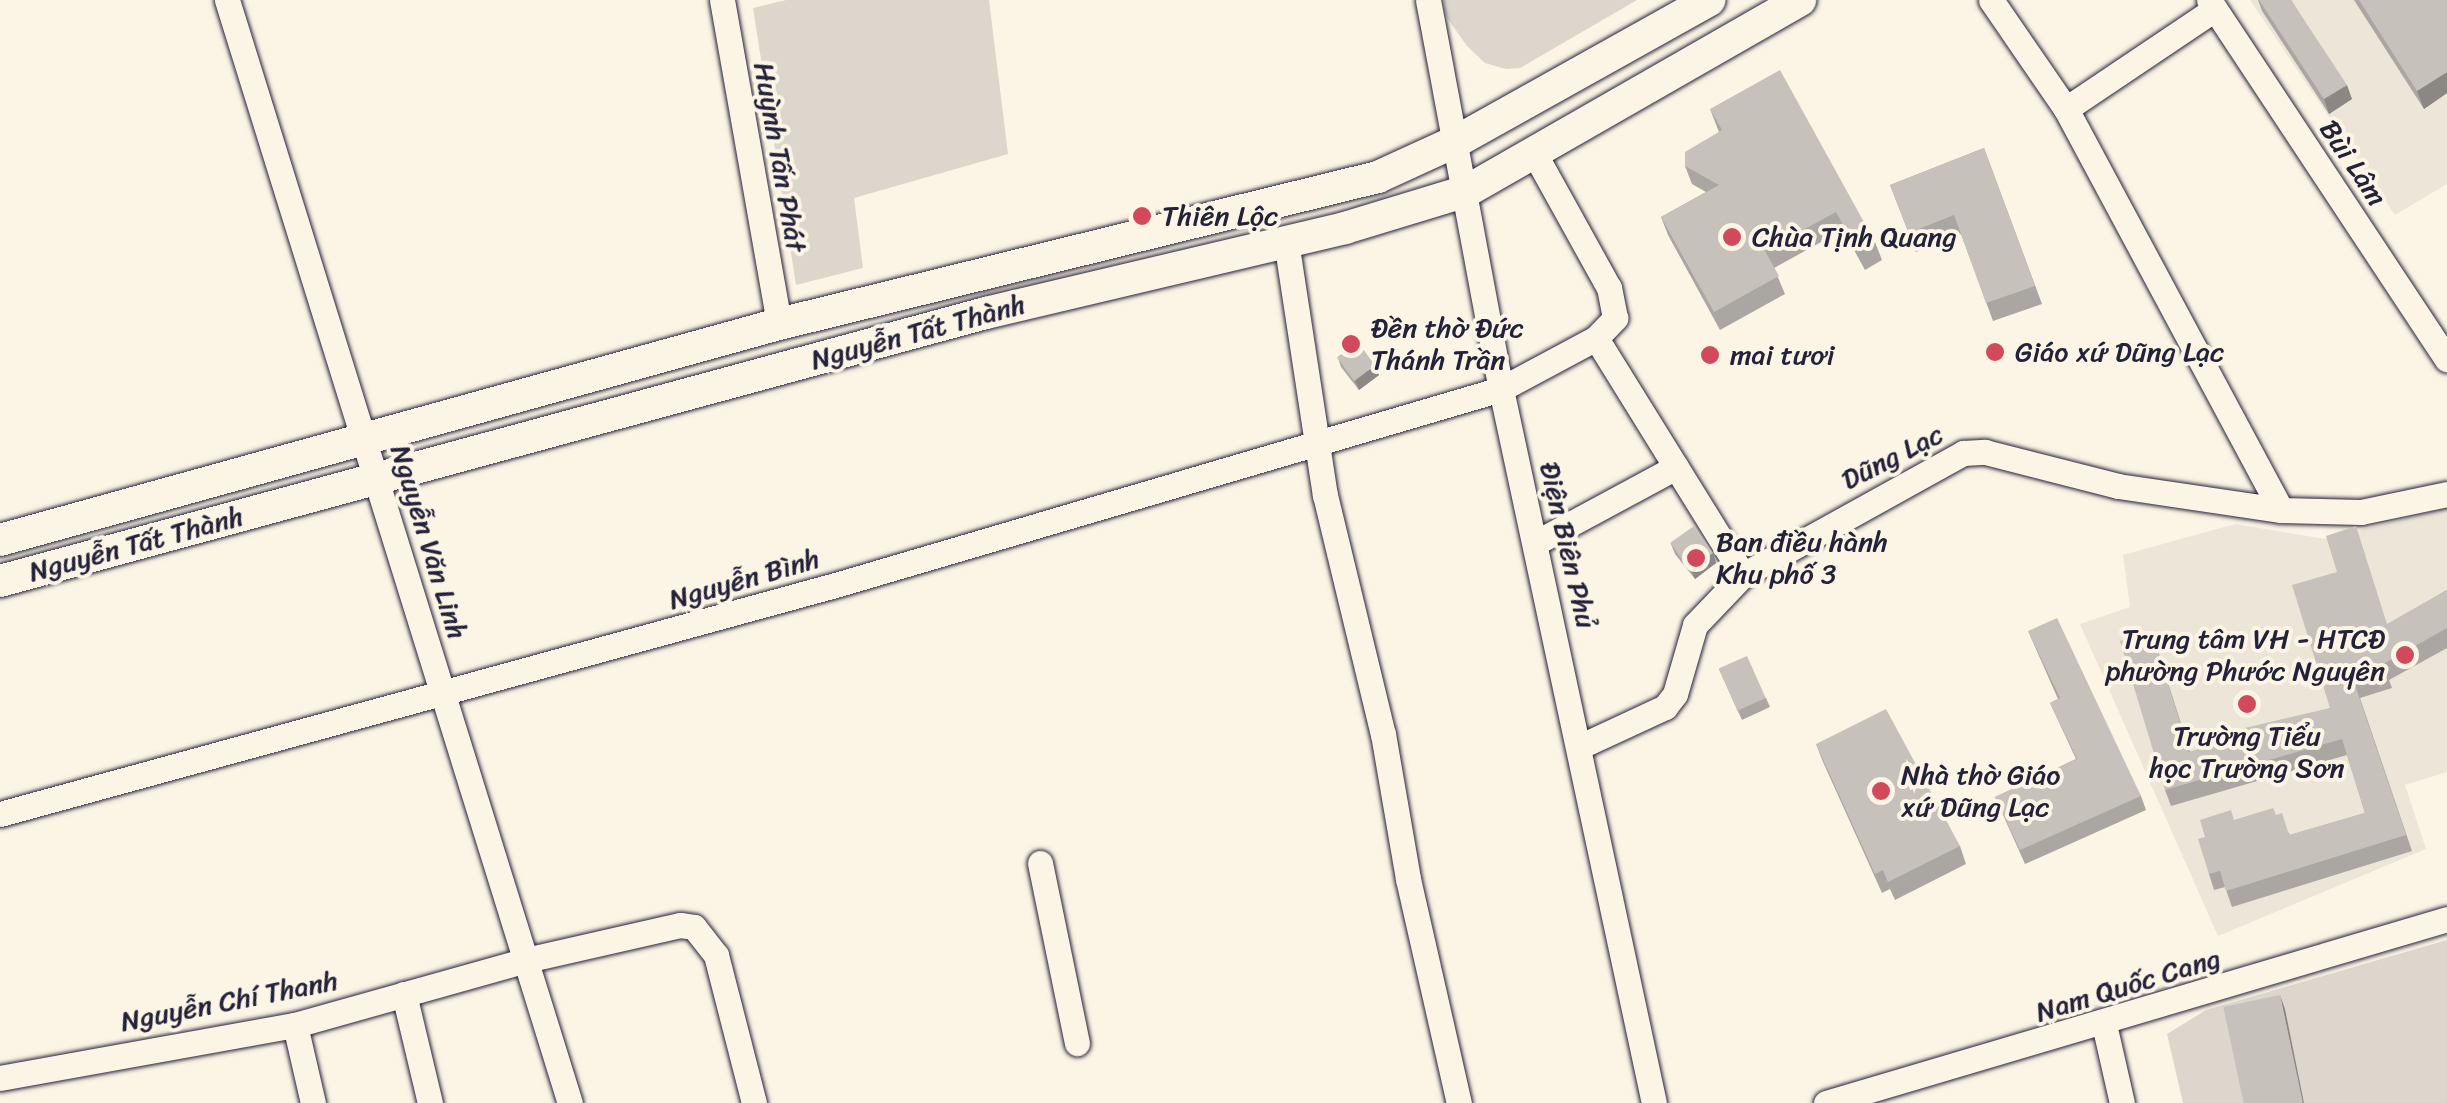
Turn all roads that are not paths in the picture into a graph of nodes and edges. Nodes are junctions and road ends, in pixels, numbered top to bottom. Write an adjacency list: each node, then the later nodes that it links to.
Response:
1 (226, 0): 17 (street, Nguyễn Văn Linh)
2 (722, 0): 13 (street, Huỳnh Tấn Phát)
3 (1428, 0): 9 (street, Điện Biên Phủ)
4 (1709, 0): 9 (main road, Nguyễn Tất Thành)
5 (1800, 0): 10 (main road, Nguyễn Tất Thành)
6 (1991, 0): 8 (street)
7 (2212, 5): 8 (street); 15 (street, Bùi Lâm)
8 (2066, 109): 22 (street)
9 (1458, 140): 11 (street, Điện Biên Phủ); 13 (main road, Nguyễn Tất Thành)
10 (1533, 151): 11 (main road, Nguyễn Tất Thành); 14 (street)
11 (1467, 191): 12 (main road, Nguyễn Tất Thành); 16 (street, Điện Biên Phủ)
12 (1286, 241): 18 (street); 20 (main road, Nguyễn Tất Thành)
13 (779, 324): 17 (main road, Nguyễn Tất Thành)
14 (1596, 338): 16 (street, Nguyễn Bình); 19 (street)
15 (2447, 359)
16 (1501, 389): 18 (street, Nguyễn Bình); 24 (street, Điện Biên Phủ)
17 (366, 442): 20 (street, Nguyễn Văn Linh); 23 (main road, Nguyễn Tất Thành)
18 (1317, 443): 27 (street, Nguyễn Bình); 42 (street)
19 (1676, 467): 24 (street); 25 (street)
20 (378, 479): 26 (main road, Nguyễn Tất Thành); 27 (street, Nguyễn Văn Linh)
21 (2447, 494): 22 (street, Dũng Lạc)
22 (2281, 510): 25 (street, Dũng Lạc)
23 (0, 540)
24 (1537, 542): 28 (street, Điện Biên Phủ)
25 (1744, 575): 28 (street, Dũng Lạc)
26 (0, 581)
27 (444, 693): 29 (street, Nguyễn Bình); 32 (street, Nguyễn Văn Linh)
28 (1581, 746): 43 (street, Điện Biên Phủ)
29 (0, 814)
30 (1040, 863): 36 (street)
31 (2447, 919): 34 (street, Nam Quốc Cang)
32 (526, 960): 33 (street, Nguyễn Chí Thanh); 40 (street, Nguyễn Văn Linh); 41 (street, Nguyễn Chí Thanh)
33 (404, 994): 35 (street, Nguyễn Chí Thanh); 39 (street)
34 (2104, 1024): 44 (street, Nam Quốc Cang); 45 (street)
35 (295, 1025): 37 (street, Nguyễn Chí Thanh); 38 (street)
36 (1077, 1043)
37 (0, 1078)
38 (312, 1103)
39 (430, 1103)
40 (570, 1103)
41 (754, 1103)
42 (1459, 1103)
43 (1654, 1103)
44 (1826, 1103)
45 (2122, 1103)

